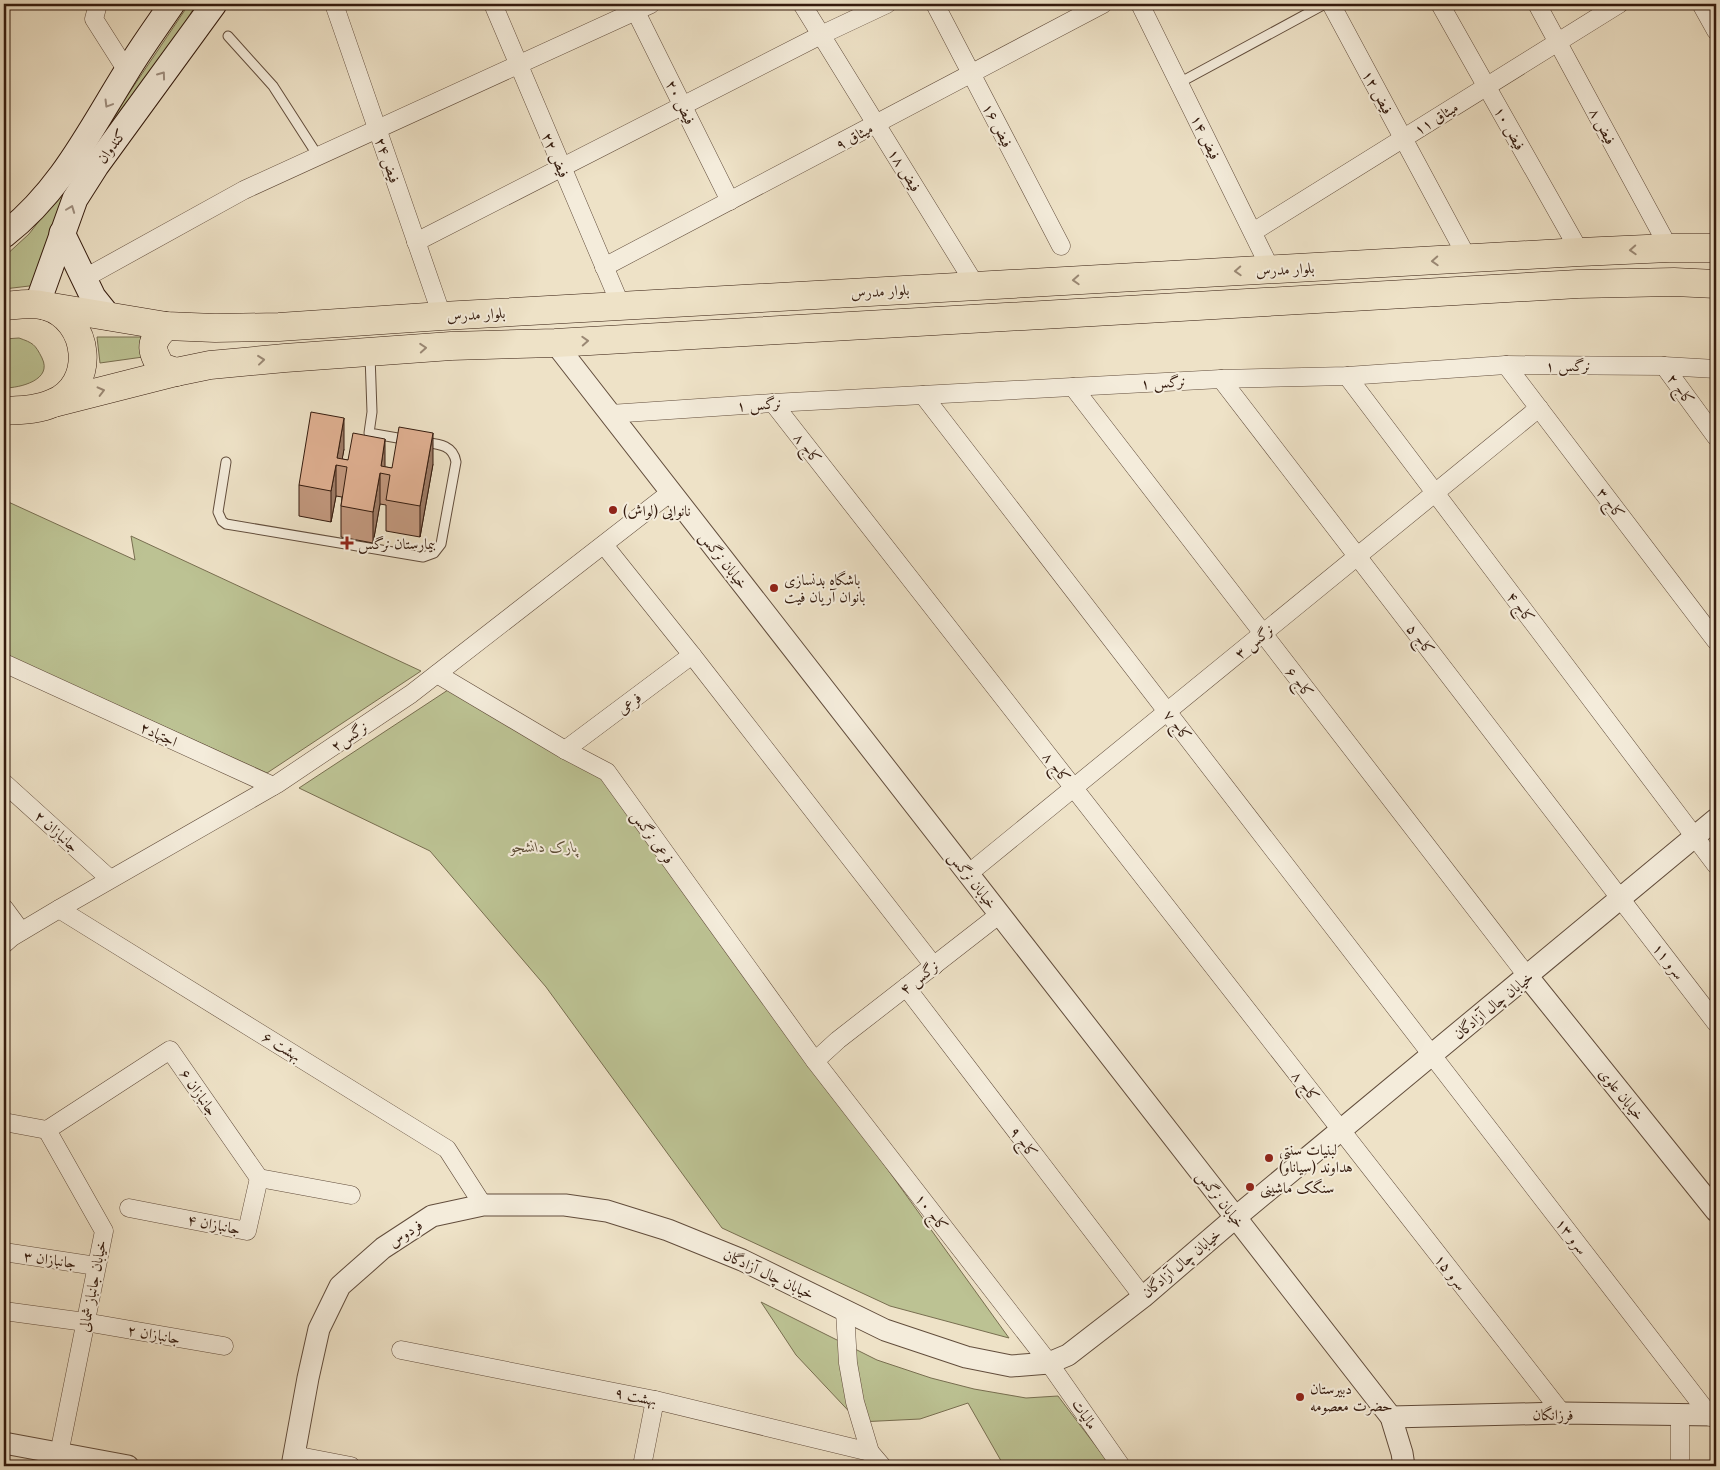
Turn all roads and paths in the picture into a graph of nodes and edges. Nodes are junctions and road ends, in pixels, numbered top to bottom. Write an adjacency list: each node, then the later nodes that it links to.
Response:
1 (98, 4): 23 (street)
2 (172, 4): 23 (main road, کندوان)
3 (335, 4): 29 (street, فیض ۲۴)
4 (493, 4): 22 (street, فیض ۲۲)
5 (802, 4): 19 (street, فیض ۱۸)
6 (887, 4): 19 (street)
7 (935, 4): 24 (street, فیض ۱۶)
8 (1104, 4): 24 (street, میثاق ۹)
9 (1140, 4): 25 (street, فیض ۱۴)
10 (1325, 4): 25 (lane)
11 (1331, 4): 30 (street, فیض ۱۲)
12 (1440, 4): 26 (street, فیض ۱۰)
13 (1537, 4): 21 (street, فیض ۸)
14 (1619, 4): 21 (street, میثاق ۱۱)
15 (1701, 4): 18 (street)
16 (215, 5): 35 (main road, کندوان, one-way to 16)
17 (639, 6): 22 (street); 27 (street, فیض ۲۰)
18 (1716, 31)
19 (822, 35): 27 (street); 28 (street, فیض ۱۸)
20 (228, 36): 31 (lane)
21 (1558, 42): 26 (street, میثاق ۱۱); 39 (street, فیض ۸)
22 (518, 64): 29 (street); 32 (street, فیض ۲۲)
23 (127, 71): 36 (main road, کندوان, one-way to 36)
24 (972, 73): 28 (street, میثاق ۹); 38 (street, فیض ۱۶)
25 (1179, 83): 34 (street, فیض ۱۴)
26 (1487, 86): 30 (street, میثاق ۱۱); 41 (street, فیض ۱۰)
27 (682, 106): 32 (street); 33 (street, فیض ۲۰)
28 (876, 124): 33 (street, میثاق ۹); 47 (street, فیض ۱۸)
29 (377, 129): 31 (street); 37 (street, فیض ۲۴)
30 (1403, 138): 34 (street, میثاق ۱۱); 42 (street, فیض ۱۲)
31 (318, 156): 45 (street)
32 (561, 168): 37 (street); 43 (street, فیض ۲۲)
33 (730, 201): 43 (street, میثاق ۹)
34 (1253, 232): 44 (street, فیض ۱۴)
35 (62, 233): 45 (main road); 48 (main road, کندوان)
36 (4, 235)
37 (416, 242): 51 (street, فیض ۲۴)
38 (1061, 246)
39 (1669, 248): 40 (highway, بلوار مدرس); 41 (highway, بلوار مدرس, one-way to 41)
40 (1716, 248)
41 (1580, 252): 42 (highway, بلوار مدرس)
42 (1468, 259): 44 (highway, بلوار مدرس, one-way to 44)
43 (604, 267): 50 (street, فیض ۲۲)
44 (1271, 270): 47 (highway, بلوار مدرس, one-way to 47)
45 (83, 278): 52 (main road)
46 (1716, 284): 54 (highway, بلوار مدرس, one-way to 46)
47 (976, 286): 50 (highway, بلوار مدرس)
48 (41, 305): 49 (highway, بلوار مدرس); 52 (highway, بلوار مدرس); 64 (highway)
49 (4, 306)
50 (621, 306): 51 (highway, بلوار مدرس)
51 (442, 316): 53 (highway, بلوار مدرس)
52 (109, 317): 53 (highway, بلوار مدرس)
53 (166, 326): 59 (highway)
54 (555, 343): 55 (highway, بلوار مدرس, one-way to 54); 68 (street, خیابان نرگس)
55 (370, 352): 59 (highway, بلوار مدرس, one-way to 55); 70 (lane)
56 (1506, 365): 57 (street, نرگس ۱); 60 (street, نرگس ۱); 66 (street, کاج ۳)
57 (1664, 366): 58 (street, نرگس ۱); 69 (street, کاج ۲)
58 (1716, 369)
59 (176, 372): 64 (highway, بلوار مدرس, one-way to 59)
60 (1346, 376): 61 (street, نرگس ۱); 72 (street, کاج ۴)
61 (1221, 379): 62 (street, نرگس ۱); 74 (street, کاج ۵)
62 (1073, 387): 63 (street, نرگس ۱); 75 (street, کاج ۶)
63 (923, 395): 65 (street, نرگس ۱); 80 (street, کاج ۷)
64 (54, 403): 67 (highway, بلوار مدرس)
65 (773, 403): 68 (street, نرگس ۱); 84 (street, کاج ۸)
66 (1539, 408): 72 (street, نرگس ۳); 76 (street, کاج ۳)
67 (4, 411)
68 (610, 414): 71 (street, خیابان نرگس)
69 (1716, 437)
70 (226, 462)
71 (671, 492): 73 (street, نرگس۲); 88 (street, خیابان نرگس)
72 (1435, 494): 74 (street, نرگس ۳); 86 (street, کاج ۴)
73 (604, 545): 77 (street); 79 (street, نرگس۲)
74 (1357, 557): 75 (street, نرگس ۳); 90 (street, کاج ۵)
75 (1263, 634): 80 (street, نرگس ۳); 97 (street, کاج ۶)
76 (1716, 640)
77 (692, 655): 81 (street, فرعی); 96 (street)
78 (4, 663): 83 (street, اجتهاد۲)
79 (437, 674): 81 (street, فرعی نرگس); 83 (street, نرگس۲)
80 (1168, 712): 84 (street, نرگس ۳); 100 (street, کاج ۷)
81 (565, 750): 101 (street, فرعی نرگس)
82 (4, 783): 89 (street, جانبازان ۲)
83 (273, 786): 89 (street, نرگس۲)
84 (1073, 788): 88 (street, نرگس ۳); 104 (street, کاج ۸)
85 (1716, 819): 86 (street, خیابان چال آزادگان)
86 (1695, 837): 87 (street, کاج ۴); 90 (street, خیابان چال آزادگان)
87 (1716, 865)
88 (968, 874): 93 (street, خیابان نرگس)
89 (110, 879): 92 (street, نرگس۲)
90 (1621, 899): 97 (street, خیابان چال آزادگان); 99 (street, سرو ۱۱)
91 (4, 908): 94 (street)
92 (59, 909): 94 (street, نرگس۲); 107 (street, بهشت ۶)
93 (1000, 914): 96 (street, نرگس ۴); 110 (street, خیابان نرگس)
94 (21, 931): 95 (street, نرگس۲)
95 (4, 944)
96 (934, 966): 98 (street, نرگس ۴)
97 (1528, 977): 100 (street, خیابان چال آزادگان); 109 (street, خیابان علوی)
98 (906, 987): 101 (street, نرگس ۴); 114 (street, کاج ۹)
99 (1716, 1023)
100 (1432, 1055): 104 (street, خیابان چال آزادگان); 125 (street, سرو ۱۳)
101 (815, 1061): 120 (street, کاج ۱۰)
102 (4, 1122): 103 (street)
103 (46, 1130): 105 (street, جانبازان ۶); 113 (street, خیابان جانباز شمالی)
104 (1341, 1131): 110 (street, خیابان چال آزادگان); 122 (street, سرو ۱۵)
105 (259, 1178): 106 (street); 108 (street, جانبازان ۴)
106 (351, 1194)
107 (483, 1205): 111 (street, فردوس); 129 (street, فردوس)
108 (129, 1208)
109 (1716, 1212)
110 (1236, 1217): 114 (street, خیابان چال آزادگان); 124 (street, خیابان نرگس)
111 (668, 1230): 116 (street, خیابان چال آزادگان)
112 (4, 1252): 113 (street, جانبازان ۳)
113 (96, 1266): 117 (street, خیابان جانباز شمالی)
114 (1143, 1297): 120 (street, خیابان چال آزادگان)
115 (4, 1311): 117 (street, جانبازان ۲)
116 (845, 1311): 120 (street, خیابان چال آزادگان); 127 (street)
117 (85, 1322): 118 (street, جانبازان ۲); 128 (street, خیابان جانباز شمالی)
118 (224, 1346)
119 (401, 1350): 121 (street, بهشت ۹)
120 (1049, 1363): 134 (street, مالیات)
121 (655, 1400): 127 (street, بهشت ۹); 132 (street)
122 (1562, 1413): 123 (street, فرزانگان); 124 (street, فرزانگان)
123 (1680, 1415): 125 (street, فرزانگان); 136 (street)
124 (1390, 1416): 135 (street, خیابان نرگس)
125 (1714, 1416)
126 (4, 1443): 128 (street)
127 (870, 1452): 133 (street)
128 (58, 1460): 130 (street)
129 (293, 1461): 131 (street)
130 (128, 1466)
131 (351, 1466)
132 (642, 1466)
133 (882, 1466)
134 (1120, 1466)
135 (1404, 1466)
136 (1680, 1466)

